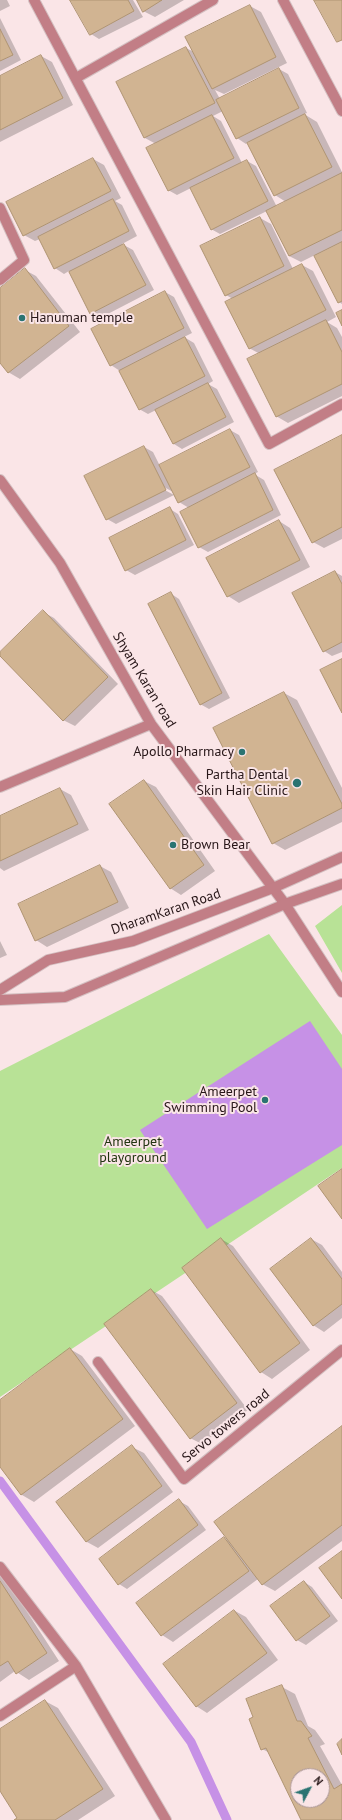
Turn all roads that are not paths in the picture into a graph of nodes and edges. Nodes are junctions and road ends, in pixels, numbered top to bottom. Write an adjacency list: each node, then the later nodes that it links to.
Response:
1 (34, 0): 4 (street)
2 (213, 0): 4 (street)
3 (283, 0): 5 (street)
4 (76, 78): 8 (street)
5 (342, 111)
6 (0, 208): 7 (street)
7 (0, 280)
8 (342, 404)
9 (0, 480): 10 (street, Shyam Karan road)
10 (151, 724): 11 (street); 14 (street, Shyam Karan road)
11 (0, 787)
12 (342, 857): 14 (street, DharamKaran Road)
13 (342, 884): 15 (street)
14 (273, 888): 15 (street, Shyam Karan road); 16 (street, DharamKaran Road)
15 (285, 904): 17 (street, Shyam Karan road); 18 (street)
16 (0, 990)
17 (342, 992)
18 (0, 1000)
19 (342, 1350): 20 (street, Servo towers road)
20 (98, 1362)
21 (0, 1567): 22 (street)
22 (76, 1666): 23 (street); 24 (street)
23 (0, 1716)
24 (166, 1820)

